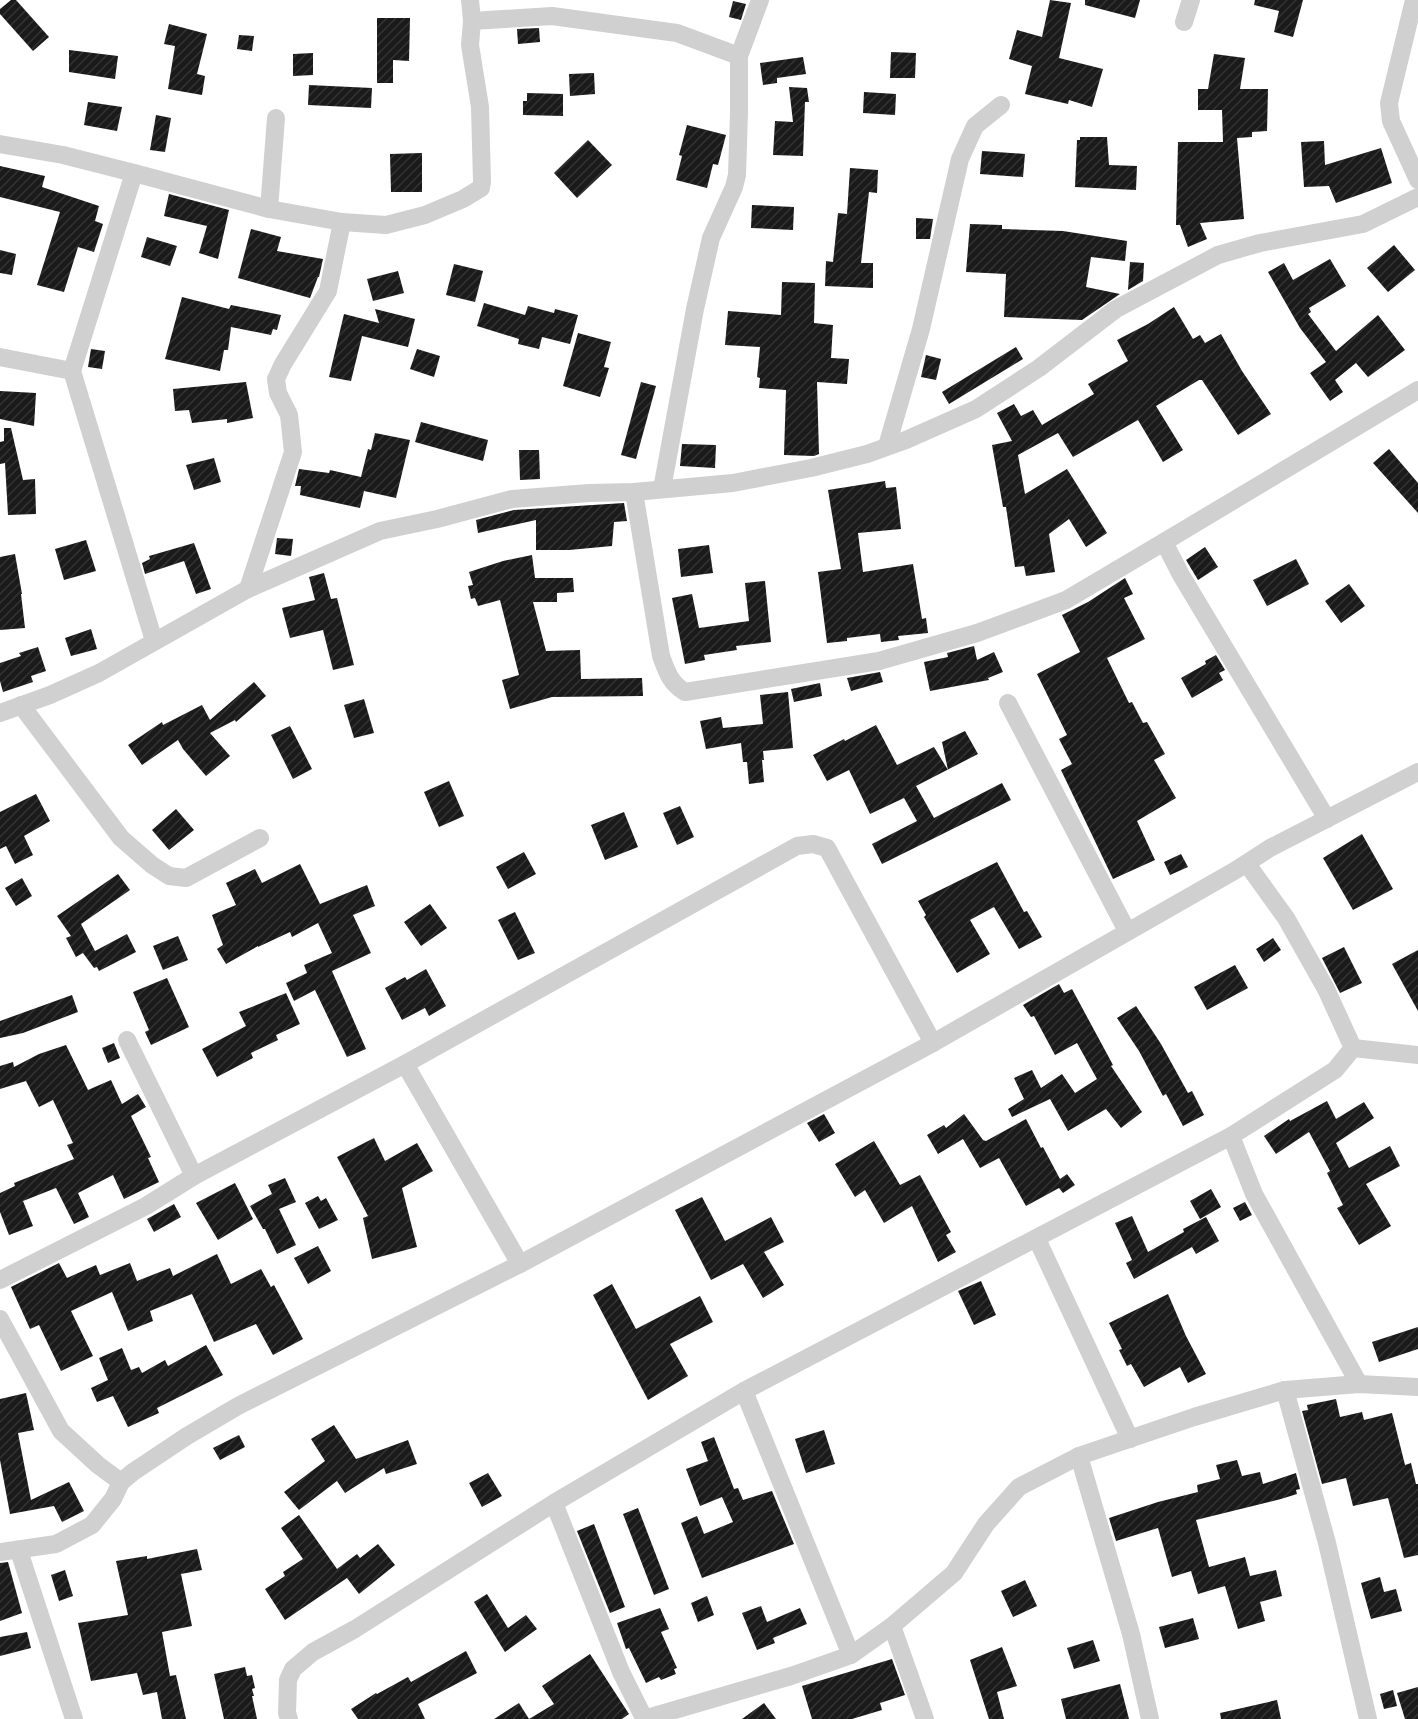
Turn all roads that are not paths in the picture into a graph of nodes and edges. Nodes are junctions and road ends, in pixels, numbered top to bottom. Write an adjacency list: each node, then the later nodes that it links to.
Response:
1 (470, 0): 5 (street)
2 (760, 0): 7 (street)
3 (1191, 0): 6 (street)
4 (1414, 0): 12 (street)
5 (472, 21): 7 (street); 15 (street)
6 (1184, 22)
7 (739, 56): 20 (street)
8 (1001, 105): 19 (street)
9 (276, 118): 14 (street)
10 (0, 144): 11 (street)
11 (135, 173): 14 (street); 17 (street)
12 (1418, 180)
13 (1418, 197): 19 (street)
14 (269, 209): 15 (street)
15 (342, 222): 23 (street)
16 (0, 357): 17 (street)
17 (72, 371): 24 (street)
18 (1418, 390): 22 (street)
19 (887, 446): 20 (street)
20 (662, 489): 21 (street)
21 (634, 492): 22 (street); 23 (street)
22 (1164, 542): 29 (street)
23 (248, 590): 24 (street)
24 (154, 641): 26 (street)
25 (1008, 703): 32 (street)
26 (21, 705): 27 (street); 30 (street)
27 (0, 713)
28 (1418, 772): 29 (street)
29 (1327, 819): 31 (street)
30 (260, 838)
31 (1247, 864): 32 (street); 35 (street)
32 (1127, 931): 34 (street)
33 (127, 1040): 39 (street)
34 (933, 1043): 37 (street); 41 (street)
35 (1353, 1048): 36 (street); 38 (street)
36 (1418, 1055)
37 (405, 1064): 39 (street); 41 (street)
38 (1231, 1136): 40 (street); 44 (street)
39 (194, 1176): 42 (street)
40 (1037, 1239): 47 (street); 48 (street)
41 (520, 1263): 50 (street)
42 (0, 1280)
43 (1, 1324): 50 (street)
44 (1359, 1384): 45 (street); 46 (street)
45 (1418, 1387)
46 (1285, 1390): 48 (street); 61 (street)
47 (744, 1391): 51 (street); 55 (street)
48 (1130, 1439): 49 (street)
49 (1079, 1456): 54 (street); 60 (street)
50 (121, 1482): 52 (street)
51 (554, 1503): 57 (street); 58 (street)
52 (19, 1551): 53 (street); 56 (street)
53 (0, 1552)
54 (892, 1626): 55 (street); 59 (street)
55 (851, 1655): 58 (street)
56 (74, 1719)
57 (289, 1719)
58 (644, 1719)
59 (925, 1719)
60 (1150, 1719)
61 (1368, 1719)

